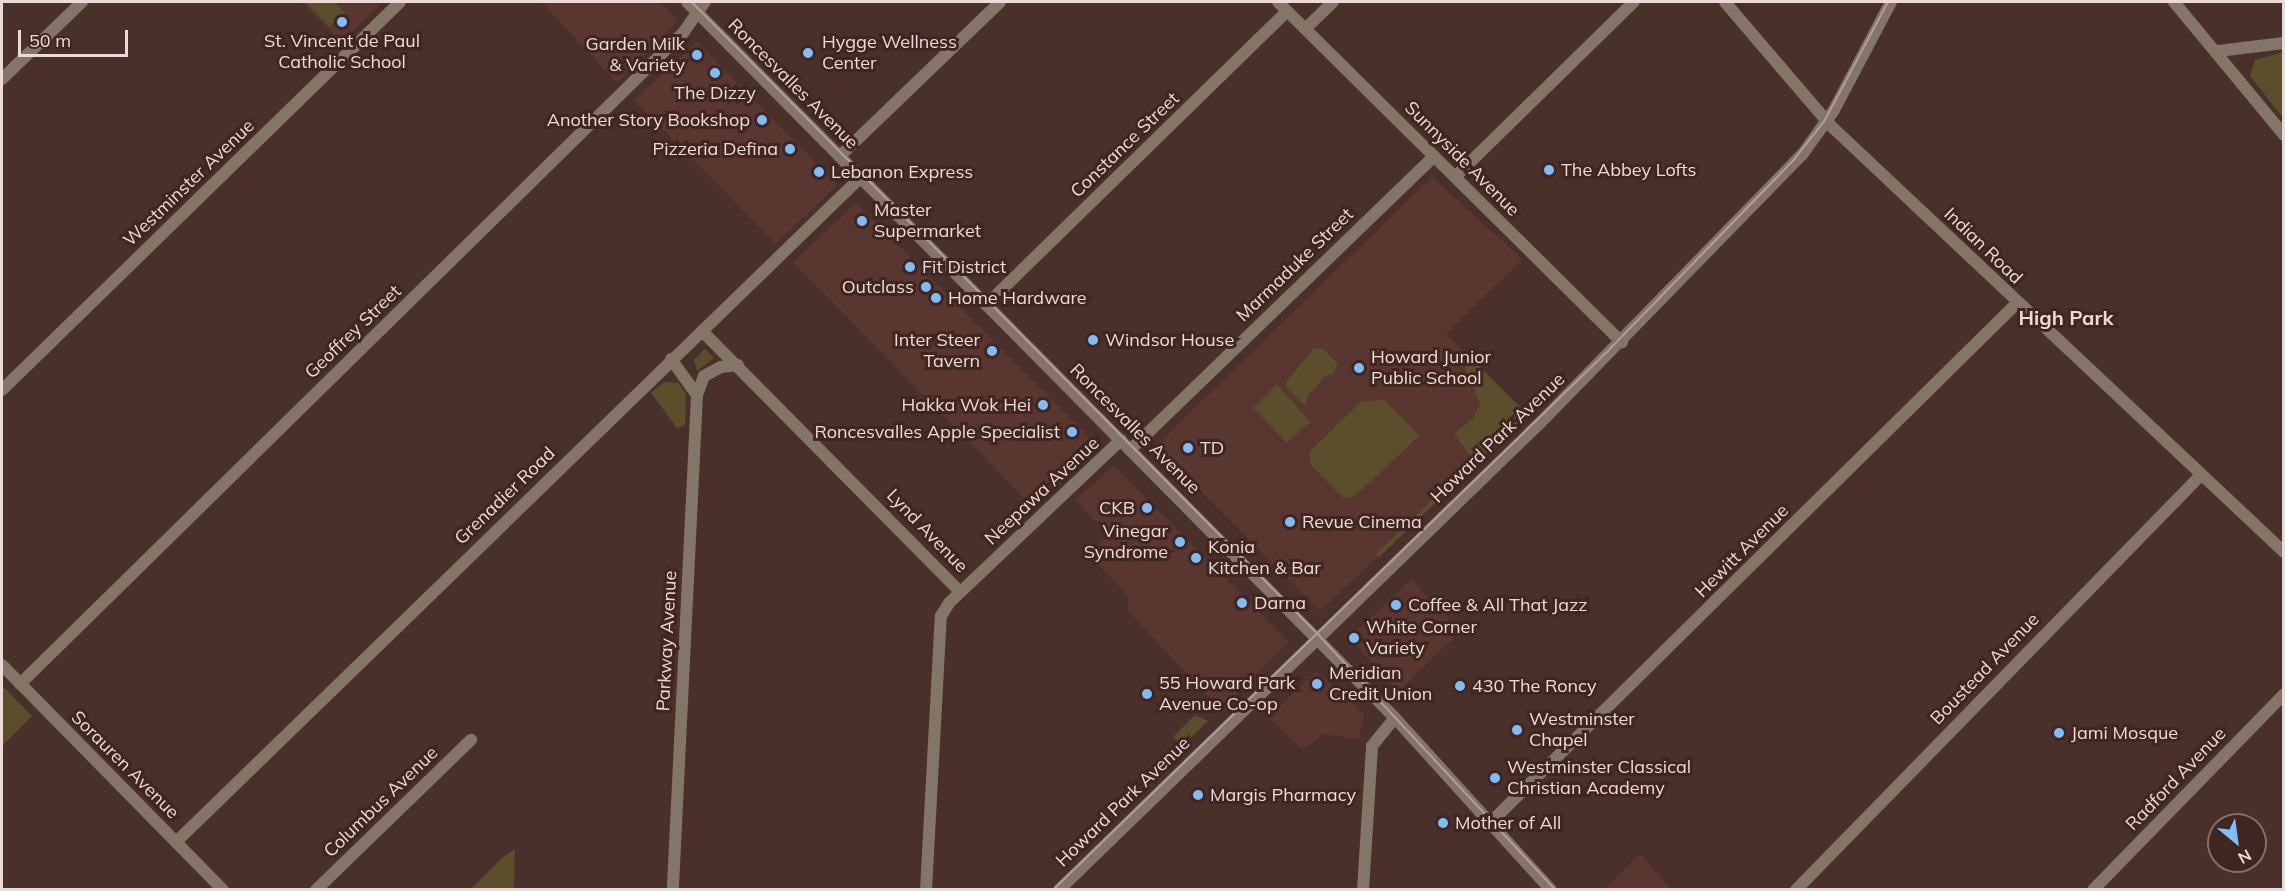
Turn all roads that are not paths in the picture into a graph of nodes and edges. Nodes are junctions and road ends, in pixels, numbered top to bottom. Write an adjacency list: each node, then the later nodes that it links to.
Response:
1 (82, 2): 17 (street)
2 (400, 2): 30 (street, Westminster Avenue)
3 (687, 2): 13 (street, Roncesvalles Avenue)
4 (705, 2): 13 (street, Geoffrey Street)
5 (1000, 2): 20 (street)
6 (1278, 2): 12 (street, Sunnyside Avenue)
7 (1333, 2): 14 (street)
8 (1634, 2): 23 (street)
9 (1725, 2): 18 (street, Indian Road)
10 (1891, 2): 18 (street, Howard Park Avenue)
11 (2174, 2): 16 (street)
12 (1287, 11): 14 (street, Sunnyside Avenue); 25 (street, Constance Street)
13 (697, 12): 20 (street, Roncesvalles Avenue); 39 (street, Geoffrey Street)
14 (1305, 29): 21 (street, Sunnyside Avenue)
15 (2283, 43): 16 (street)
16 (2218, 51): 19 (street)
17 (2, 80)
18 (1827, 122): 24 (street, Indian Road); 27 (street, Howard Park Avenue)
19 (2283, 135)
20 (840, 156): 22 (street, Roncesvalles Avenue)
21 (1434, 156): 23 (street, Sunnyside Avenue); 33 (street, Marmaduke Street)
22 (861, 177): 25 (street, Roncesvalles Avenue); 26 (street, Grenadier Road)
23 (1455, 177): 27 (street, Sunnyside Avenue)
24 (2017, 303): 34 (street, Indian Road); 43 (street, Hewitt Avenue)
25 (986, 305): 32 (street, Roncesvalles Avenue)
26 (702, 331): 28 (street, Grenadier Road); 29 (street, Lynd Avenue)
27 (1622, 342): 37 (street, Howard Park Avenue)
28 (671, 359): 31 (street); 44 (street, Grenadier Road)
29 (738, 365): 31 (street); 36 (street, Lynd Avenue)
30 (2, 390)
31 (697, 394): 48 (street, Parkway Avenue)
32 (1121, 440): 33 (street, Roncesvalles Avenue); 36 (street, Neepawa Avenue)
33 (1130, 450): 37 (street, Roncesvalles Avenue)
34 (2201, 475): 35 (street, Indian Road); 45 (street, Boustead Avenue)
35 (2281, 544)
36 (960, 592): 49 (street, Lynd Avenue)
37 (1317, 639): 41 (street, Roncesvalles Avenue); 50 (street, Howard Park Avenue)
38 (2, 665): 39 (street, Sorauren Avenue)
39 (20, 684): 44 (street, Sorauren Avenue)
40 (2283, 694): 53 (street, Radford Avenue)
41 (1395, 718): 43 (street, Roncesvalles Avenue); 51 (street)
42 (471, 740): 47 (street, Columbus Avenue)
43 (1491, 822): 52 (street, Roncesvalles Avenue)
44 (176, 843): 46 (street, Sorauren Avenue)
45 (1804, 887)
46 (223, 890)
47 (316, 890)
48 (673, 890)
49 (926, 890)
50 (1059, 890)
51 (1364, 890)
52 (1551, 890)
53 (2093, 890)

